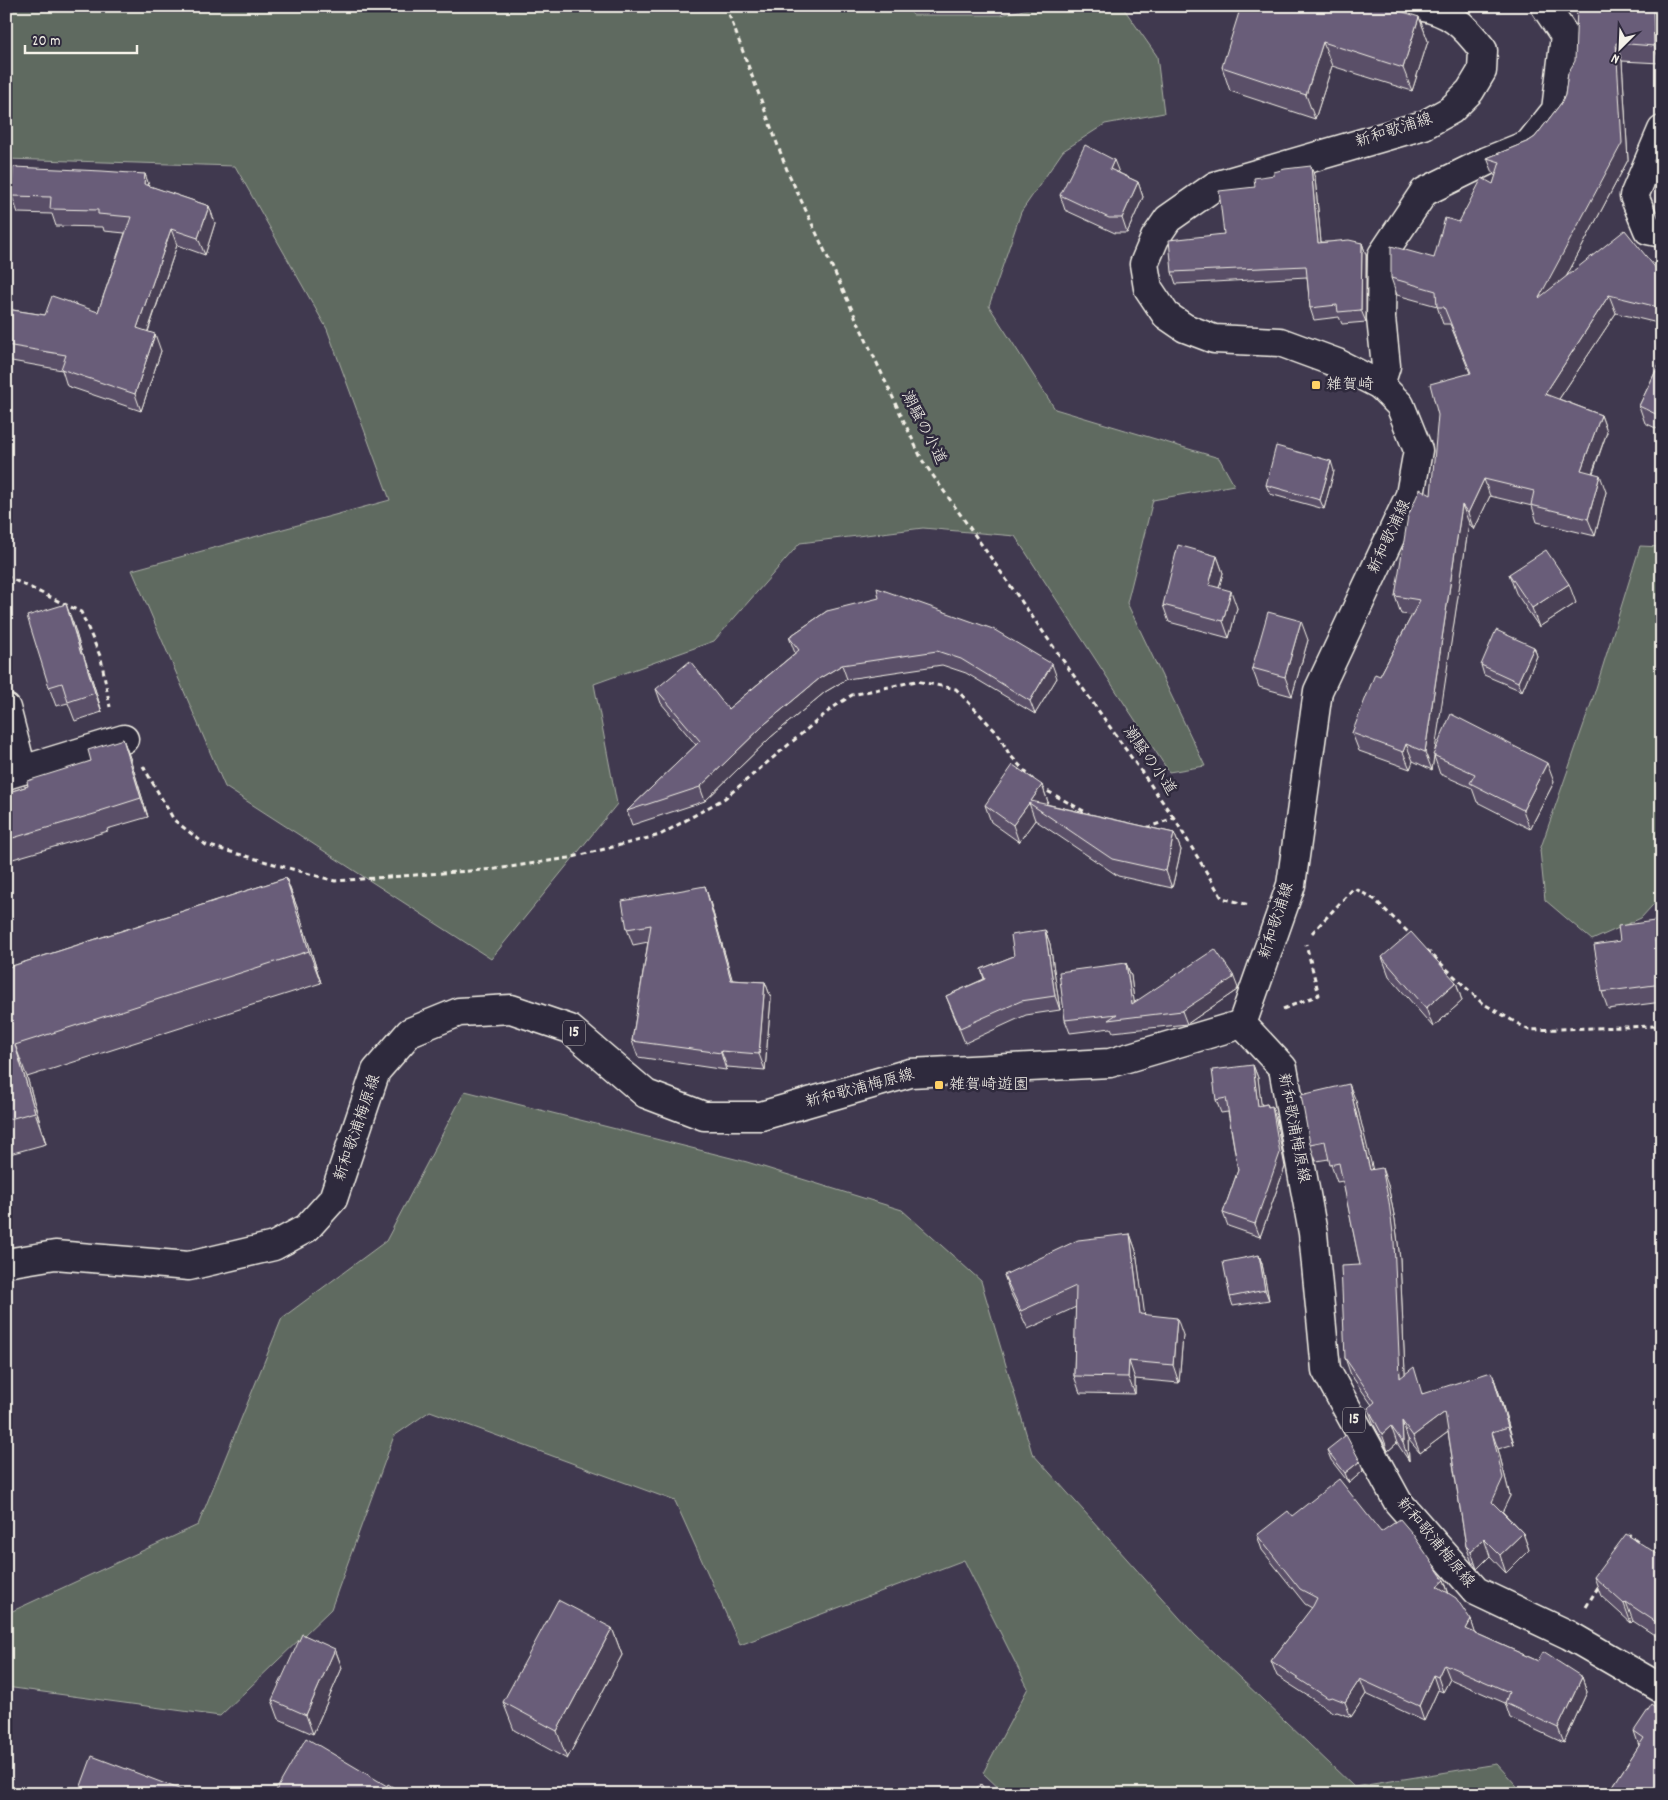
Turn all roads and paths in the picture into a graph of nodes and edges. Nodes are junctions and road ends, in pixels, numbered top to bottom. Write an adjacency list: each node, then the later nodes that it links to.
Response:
1 (726, 6): 12 (path, 潮騒の小道)
2 (1418, 6): 6 (main road, 新和歌浦線)
3 (1546, 6): 6 (main road)
4 (1662, 130): 5 (main road)
5 (1662, 233)
6 (1380, 385): 14 (main road, 新和歌浦線)
7 (6, 576): 9 (path)
8 (6, 708): 10 (main road)
9 (124, 739): 10 (main road); 11 (path)
10 (14, 773)
11 (1096, 818)
12 (1174, 818): 13 (path); 14 (path, 潮騒の小道)
13 (1143, 829)
14 (1282, 913): 17 (main road, 新和歌浦線)
15 (1417, 941): 17 (path)
16 (1424, 948): 18 (path)
17 (1242, 1024): 19 (main road, 新和歌浦梅原線 / 15); 23 (main road, 新和歌浦梅原線 / 15)
18 (1662, 1029)
19 (6, 1262)
20 (1625, 1544): 21 (path)
21 (1643, 1546)
22 (1604, 1577): 23 (path)
23 (1569, 1635): 24 (main road, 新和歌浦梅原線 / 15)
24 (1662, 1688)

